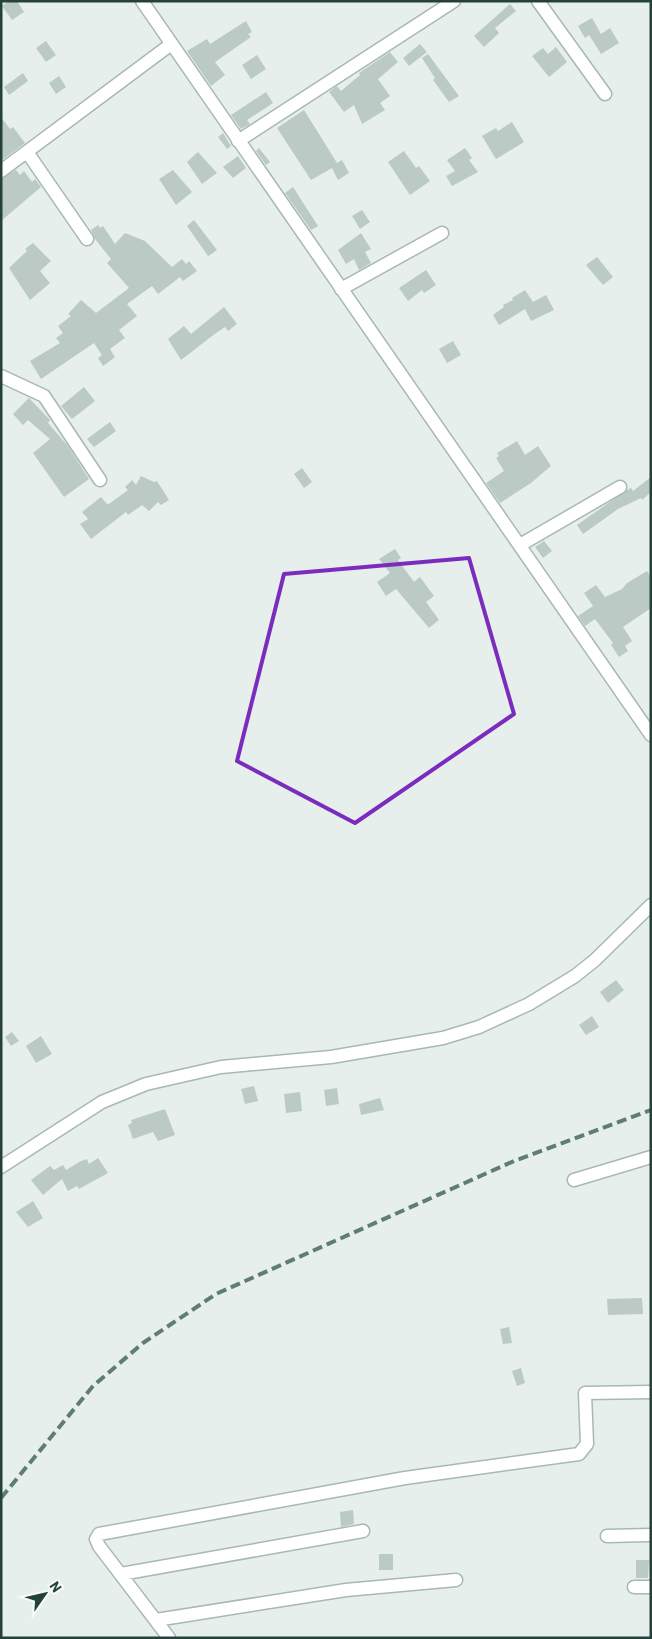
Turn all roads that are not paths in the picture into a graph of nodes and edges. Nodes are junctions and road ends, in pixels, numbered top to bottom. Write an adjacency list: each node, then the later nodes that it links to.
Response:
1 (142, 1): 4 (street)
2 (454, 1): 6 (street)
3 (538, 1): 5 (street)
4 (170, 45): 6 (street); 7 (street)
5 (605, 94)
6 (238, 141): 11 (street)
7 (27, 152): 8 (street); 10 (street)
8 (1, 171)
9 (442, 233): 11 (street)
10 (87, 238)
11 (341, 289): 15 (street)
12 (1, 376): 13 (street)
13 (100, 480)
14 (620, 487): 15 (street)
15 (520, 546): 16 (street)
16 (651, 735)
17 (651, 905): 19 (street)
18 (651, 1157): 20 (street)
19 (1, 1167)
20 (574, 1180)
21 (651, 1392): 25 (street)
22 (363, 1531): 25 (street)
23 (608, 1536): 24 (street)
24 (651, 1536)
25 (121, 1574): 29 (street)
26 (456, 1580): 29 (street)
27 (651, 1586): 28 (street)
28 (634, 1587)
29 (156, 1620): 30 (street)
30 (169, 1638)

